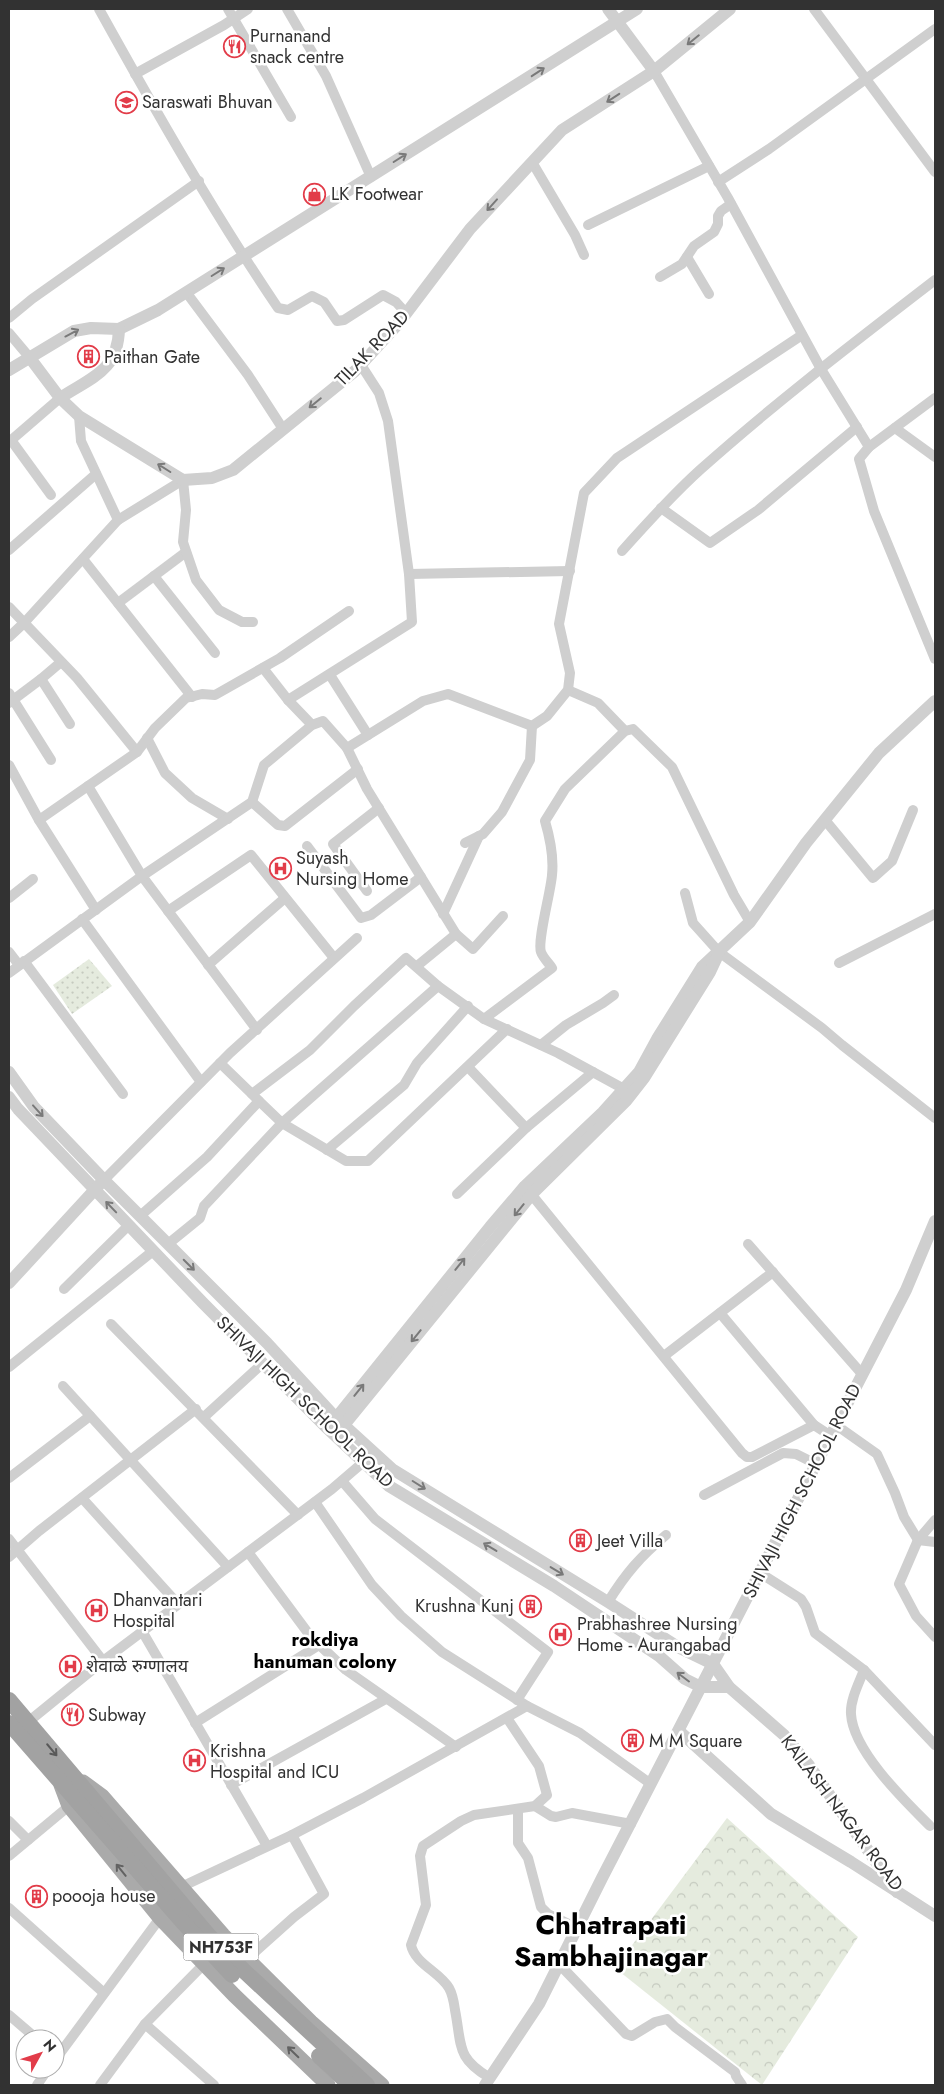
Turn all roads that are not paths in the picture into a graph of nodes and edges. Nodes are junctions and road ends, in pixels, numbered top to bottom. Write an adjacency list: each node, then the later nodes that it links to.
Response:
1 (99, 9): 13 (street)
2 (228, 9): 9 (street)
3 (248, 9): 9 (street)
4 (287, 9): 19 (street)
5 (608, 9): 10 (street)
6 (637, 9): 10 (street)
7 (730, 9): 12 (street, TILAK ROAD, one-way to 12)
8 (814, 9): 14 (street)
9 (234, 18): 13 (street); 15 (street)
10 (616, 20): 12 (street); 19 (street, one-way to 10)
11 (935, 29): 14 (street)
12 (654, 71): 16 (street, TILAK ROAD, one-way to 16); 17 (street)
13 (135, 74): 20 (street)
14 (867, 80): 18 (street); 21 (street)
15 (291, 117)
16 (532, 162): 24 (street); 31 (street, TILAK ROAD, one-way to 31)
17 (709, 166): 21 (street); 23 (street)
18 (935, 172)
19 (371, 177): 25 (street)
20 (199, 181): 25 (street); 32 (street)
21 (718, 182): 22 (street)
22 (731, 204): 26 (street); 35 (street)
23 (588, 225)
24 (584, 255)
25 (243, 257): 29 (street, one-way to 25); 31 (street)
26 (687, 257): 27 (street); 30 (street)
27 (660, 277)
28 (935, 280): 38 (street)
29 (186, 292): 33 (street); 45 (street)
30 (709, 294)
31 (406, 314): 37 (street, TILAK ROAD)
32 (9, 318)
33 (119, 329): 36 (street, one-way to 33); 40 (street)
34 (9, 333): 36 (street)
35 (802, 336): 38 (street); 58 (street)
36 (30, 358): 39 (street); 40 (street)
37 (361, 365): 45 (street, TILAK ROAD, one-way to 45); 59 (street)
38 (820, 369): 43 (street); 52 (street)
39 (9, 370)
40 (60, 398): 42 (street); 46 (street)
41 (935, 398): 44 (street)
42 (79, 416): 49 (street); 50 (street, one-way to 42)
43 (857, 427): 47 (street); 52 (street)
44 (895, 428): 47 (street); 48 (street)
45 (283, 429): 50 (street, TILAK ROAD)
46 (10, 441): 51 (street)
47 (869, 447): 68 (street)
48 (935, 458)
49 (96, 474): 53 (street); 54 (street)
50 (183, 480): 53 (street); 56 (street)
51 (51, 494)
52 (661, 508): 55 (street)
53 (118, 520): 57 (street)
54 (9, 550)
55 (622, 551)
56 (186, 552): 60 (street); 64 (street)
57 (83, 559): 61 (street); 65 (street)
58 (570, 572): 59 (street); 73 (street)
59 (409, 574): 71 (street)
60 (154, 576): 61 (street); 67 (street)
61 (118, 603): 74 (street)
62 (9, 607): 65 (street)
63 (349, 611): 70 (street)
64 (254, 622)
65 (24, 623): 66 (street); 69 (street)
66 (9, 637)
67 (215, 653)
68 (935, 659)
69 (61, 662): 72 (street); 85 (street)
70 (263, 668): 74 (street); 76 (street)
71 (330, 675): 76 (street); 82 (street)
72 (41, 679): 75 (street); 78 (street)
73 (568, 690): 80 (street); 81 (street)
74 (192, 697): 83 (street)
75 (10, 698): 86 (street)
76 (288, 700): 79 (street)
77 (935, 701): 95 (street)
78 (70, 724)
79 (312, 725): 84 (street); 90 (street)
80 (532, 726): 82 (street); 96 (street)
81 (625, 731): 112 (street); 126 (street)
82 (368, 735): 84 (street)
83 (147, 738): 85 (street); 93 (street)
84 (347, 748): 88 (street)
85 (137, 752): 89 (street)
86 (50, 760)
87 (9, 765): 94 (street)
88 (358, 769): 90 (street); 91 (street)
89 (88, 786): 94 (street); 99 (street)
90 (252, 802): 93 (street)
91 (378, 808): 100 (street); 102 (street)
92 (913, 810): 95 (street)
93 (228, 819): 99 (street)
94 (40, 820): 106 (street)
95 (825, 820): 112 (street)
96 (479, 836): 97 (street); 108 (street)
97 (465, 844)
98 (307, 846): 100 (street)
99 (142, 876): 106 (street); 107 (street)
100 (421, 877): 108 (street)
101 (33, 879): 104 (street)
102 (367, 890)
103 (685, 893): 116 (street)
104 (9, 898)
105 (285, 898): 107 (street); 117 (street); 120 (street)
106 (96, 910): 111 (street)
107 (168, 911): 120 (street)
108 (444, 914): 113 (street)
109 (935, 914): 119 (street)
110 (503, 916): 113 (street)
111 (82, 919): 118 (street); 134 (street)
112 (750, 922): 116 (street)
113 (456, 934): 121 (street)
114 (357, 938): 117 (street)
115 (9, 952): 118 (street)
116 (719, 952): 135 (street); 140 (street); 146 (street)
117 (334, 958): 128 (street)
118 (22, 963): 122 (street); 136 (street)
119 (838, 963)
120 (208, 965): 128 (street)
121 (417, 966): 123 (street); 137 (street)
122 (9, 973)
123 (438, 986): 125 (street); 141 (street)
124 (614, 994): 129 (street)
125 (468, 1006): 126 (street); 143 (street)
126 (484, 1019): 127 (street)
127 (507, 1029): 129 (street); 131 (street)
128 (257, 1030): 130 (street)
129 (541, 1045): 133 (street)
130 (220, 1063): 134 (street); 137 (street)
131 (468, 1067): 142 (street); 143 (street)
132 (9, 1072): 144 (street, SHIVAJI HIGH SCHOOL ROAD, one-way to 144)
133 (593, 1072): 135 (street); 142 (street)
134 (201, 1082): 144 (street)
135 (624, 1089): 146 (street)
136 (123, 1094)
137 (252, 1094): 139 (street)
138 (9, 1097): 145 (street, SHIVAJI HIGH SCHOOL ROAD)
139 (259, 1101): 141 (street); 148 (street)
140 (935, 1118)
141 (282, 1123): 143 (street); 151 (street)
142 (526, 1128): 147 (street)
143 (327, 1150)
144 (104, 1180): 145 (street); 148 (street, SHIVAJI HIGH SCHOOL ROAD)
145 (95, 1190): 149 (street, SHIVAJI HIGH SCHOOL ROAD, one-way to 145); 155 (street)
146 (528, 1190): 159 (street); 168 (street)
147 (457, 1194)
148 (140, 1216): 151 (street, SHIVAJI HIGH SCHOOL ROAD)
149 (129, 1225): 153 (street, SHIVAJI HIGH SCHOOL ROAD); 156 (street)
150 (935, 1225): 162 (street, SHIVAJI HIGH SCHOOL ROAD)
151 (168, 1244): 168 (street, SHIVAJI HIGH SCHOOL ROAD, one-way to 168)
152 (748, 1244): 154 (street)
153 (153, 1251): 160 (street, SHIVAJI HIGH SCHOOL ROAD); 161 (street)
154 (773, 1272): 157 (street); 162 (street)
155 (9, 1283)
156 (64, 1289)
157 (720, 1313): 159 (street); 167 (street)
158 (111, 1324): 164 (street)
159 (664, 1356): 167 (street)
160 (263, 1363): 166 (street); 168 (street, SHIVAJI HIGH SCHOOL ROAD)
161 (9, 1367)
162 (862, 1374): 169 (street, SHIVAJI HIGH SCHOOL ROAD)
163 (63, 1386): 165 (street)
164 (196, 1409): 166 (street); 171 (street)
165 (90, 1416): 171 (street); 174 (street)
166 (204, 1417): 179 (street)
167 (814, 1426): 169 (street)
168 (336, 1427): 170 (street, SHIVAJI HIGH SCHOOL ROAD); 172 (street, SHIVAJI HIGH SCHOOL ROAD)
169 (833, 1430): 173 (street, SHIVAJI HIGH SCHOOL ROAD); 183 (street)
170 (374, 1453): 172 (street); 190 (street, SHIVAJI HIGH SCHOOL ROAD, one-way to 190)
171 (131, 1460): 177 (street); 188 (street)
172 (363, 1462): 175 (street); 198 (street, SHIVAJI HIGH SCHOOL ROAD, one-way to 172)
173 (816, 1464): 176 (street); 189 (street, SHIVAJI HIGH SCHOOL ROAD)
174 (9, 1478)
175 (342, 1480): 178 (street); 202 (street)
176 (704, 1495)
177 (82, 1498): 185 (street); 191 (street)
178 (315, 1502): 179 (street); 202 (street)
179 (298, 1515): 186 (street)
180 (935, 1520): 183 (street)
181 (666, 1535): 190 (street)
182 (9, 1539): 185 (street)
183 (918, 1540): 184 (street); 193 (street)
184 (935, 1542)
185 (18, 1549): 187 (street); 195 (street)
186 (248, 1552): 188 (street); 194 (street)
187 (9, 1557)
188 (228, 1567): 191 (street)
189 (760, 1573): 196 (street, SHIVAJI HIGH SCHOOL ROAD); 197 (street)
190 (608, 1602): 196 (street, SHIVAJI HIGH SCHOOL ROAD)
191 (178, 1604): 192 (street)
192 (142, 1631): 195 (street); 206 (street)
193 (935, 1637)
194 (319, 1645): 200 (street); 206 (street)
195 (103, 1661): 204 (street)
196 (713, 1664): 198 (street); 199 (street, SHIVAJI HIGH SCHOOL ROAD)
197 (864, 1670): 208 (street); 218 (street)
198 (701, 1687): 199 (street, SHIVAJI HIGH SCHOOL ROAD); 207 (street)
199 (729, 1687): 224 (street, KAILASH NAGAR ROAD)
200 (386, 1698): 209 (street); 212 (street)
201 (9, 1700): 204 (highway, NH753F)
202 (522, 1703): 203 (street); 211 (street)
203 (507, 1718): 209 (street); 214 (street)
204 (28, 1722): 210 (highway, NH753F, one-way to 210)
205 (9, 1723): 210 (highway, NH753F)
206 (195, 1724): 212 (street)
207 (679, 1731): 211 (street); 224 (street)
208 (935, 1745)
209 (456, 1747): 219 (street)
210 (66, 1776): 213 (highway, NH753F); 213 (main road); 223 (main road)
211 (651, 1784): 217 (street)
212 (231, 1785): 221 (street)
213 (78, 1800): 220 (street); 227 (main road, one-way to 213); 241 (highway, NH753F); 242 (highway, NH753F)
214 (535, 1806): 215 (street); 217 (street)
215 (518, 1809): 228 (street); 237 (street)
216 (9, 1821): 220 (street)
217 (630, 1824): 228 (street)
218 (930, 1826)
219 (292, 1835): 221 (street); 229 (street)
220 (28, 1840): 222 (street)
221 (266, 1846): 223 (street)
222 (9, 1856)
223 (181, 1887): 229 (main road)
224 (897, 1892): 226 (street, KAILASH NAGAR ROAD)
225 (9, 1908): 232 (street)
226 (935, 1916)
227 (160, 1918): 230 (main road); 232 (street)
228 (577, 1928): 231 (street)
229 (247, 1959): 243 (main road)
230 (204, 1964): 234 (street); 240 (main road, one-way to 230)
231 (559, 1964): 237 (street); 244 (street)
232 (104, 1993): 236 (street)
233 (9, 2015): 235 (street)
234 (145, 2024): 238 (street); 239 (street)
235 (25, 2029)
236 (65, 2045)
237 (488, 2082)
238 (212, 2084)
239 (100, 2085)
240 (328, 2085)
241 (350, 2085)
242 (368, 2085)
243 (382, 2085)
244 (742, 2085)

